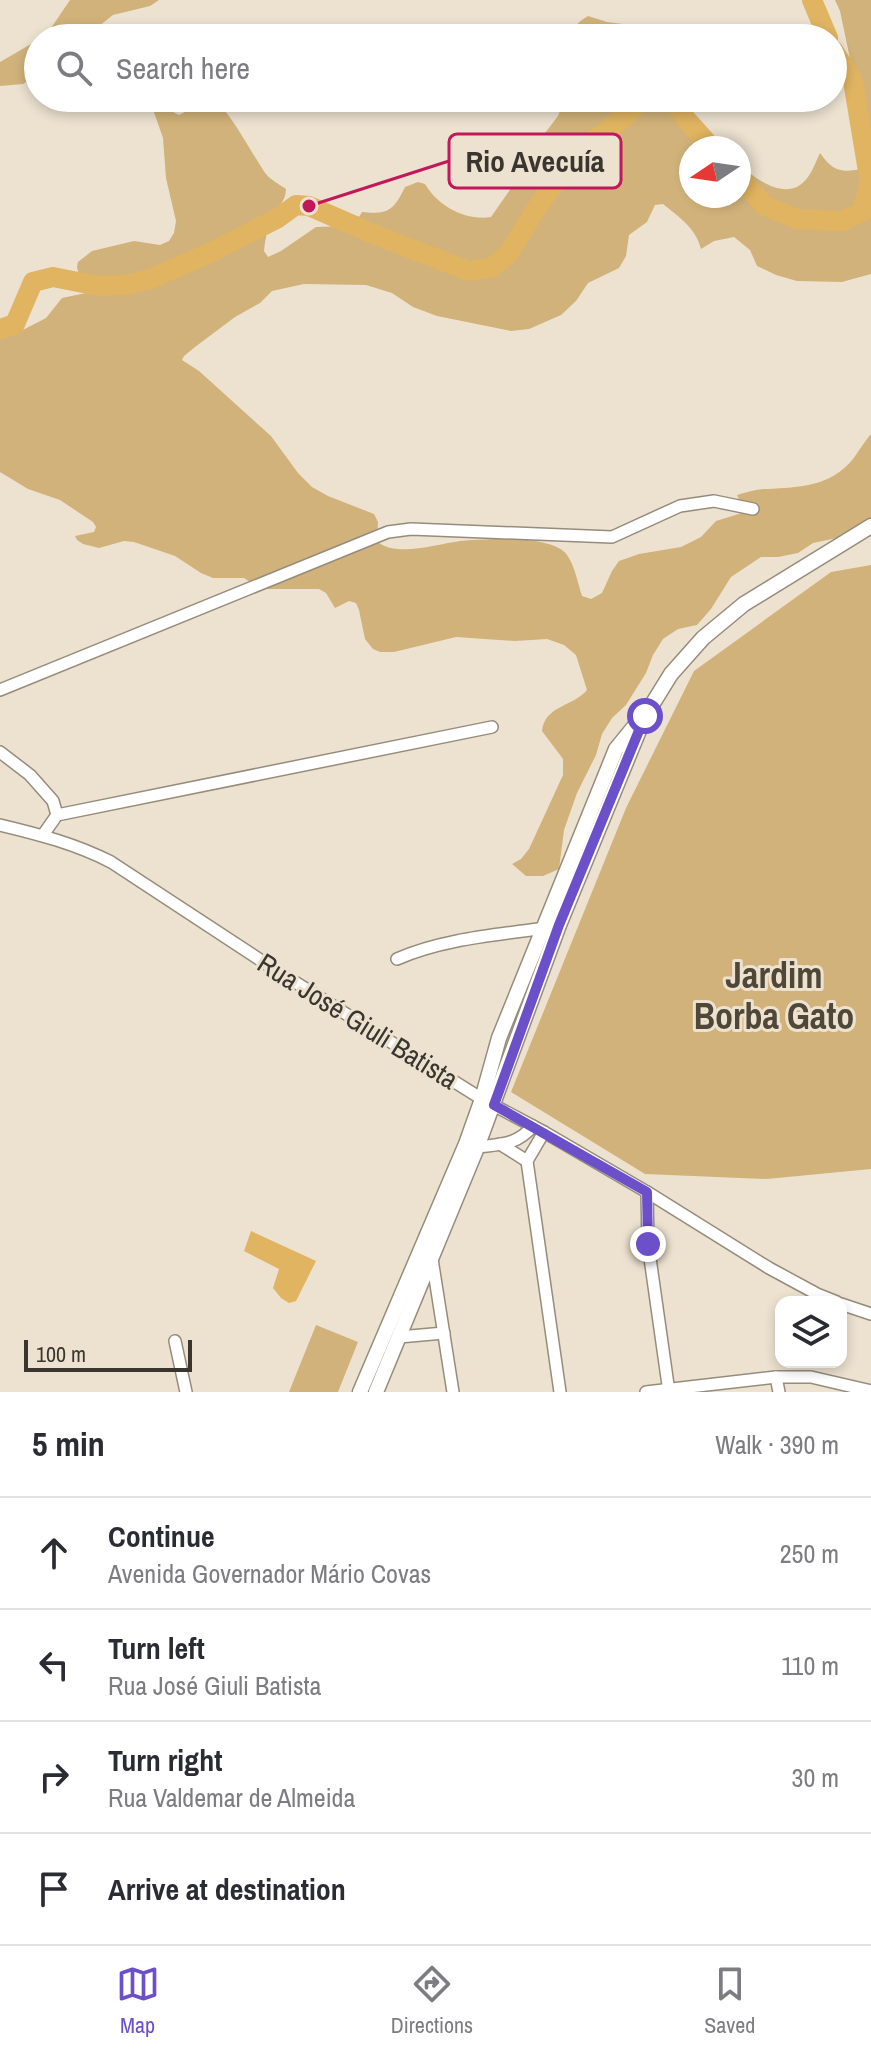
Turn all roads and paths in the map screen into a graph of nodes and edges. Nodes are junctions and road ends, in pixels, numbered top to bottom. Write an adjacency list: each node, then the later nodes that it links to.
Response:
1 (753, 509): 3 (street)
2 (871, 526): 4 (main road)
3 (0, 690)
4 (650, 709): 10 (main road); 12 (main road)
5 (492, 727): 7 (street)
6 (0, 752): 7 (street)
7 (57, 815): 9 (street)
8 (0, 825): 9 (street, Rua José Giuli Batista)
9 (43, 835): 12 (street, Rua José Giuli Batista)
10 (545, 928): 11 (street); 12 (main road)
11 (397, 959)
12 (488, 1102): 13 (street, Rua José Giuli Batista); 15 (main road); 29 (main road)
13 (538, 1129): 14 (street); 16 (street); 17 (street, Rua José Giuli Batista)
14 (500, 1144): 15 (street); 16 (street)
15 (478, 1147): 18 (main road)
16 (527, 1161): 32 (street)
17 (647, 1192): 19 (street, Rua José Giuli Batista); 26 (street)
18 (432, 1259): 22 (street); 23 (main road)
19 (822, 1296)
20 (847, 1306): 21 (street, Rua José Giuli Batista)
21 (871, 1314)
22 (444, 1333): 23 (street); 31 (street)
23 (399, 1337): 30 (main road)
24 (175, 1341): 28 (street)
25 (776, 1377): 26 (street); 27 (street); 34 (street)
26 (669, 1390): 33 (street)
27 (871, 1391)
28 (186, 1392)
29 (360, 1392)
30 (376, 1392)
31 (453, 1392)
32 (560, 1392)
33 (646, 1392)
34 (779, 1392)

